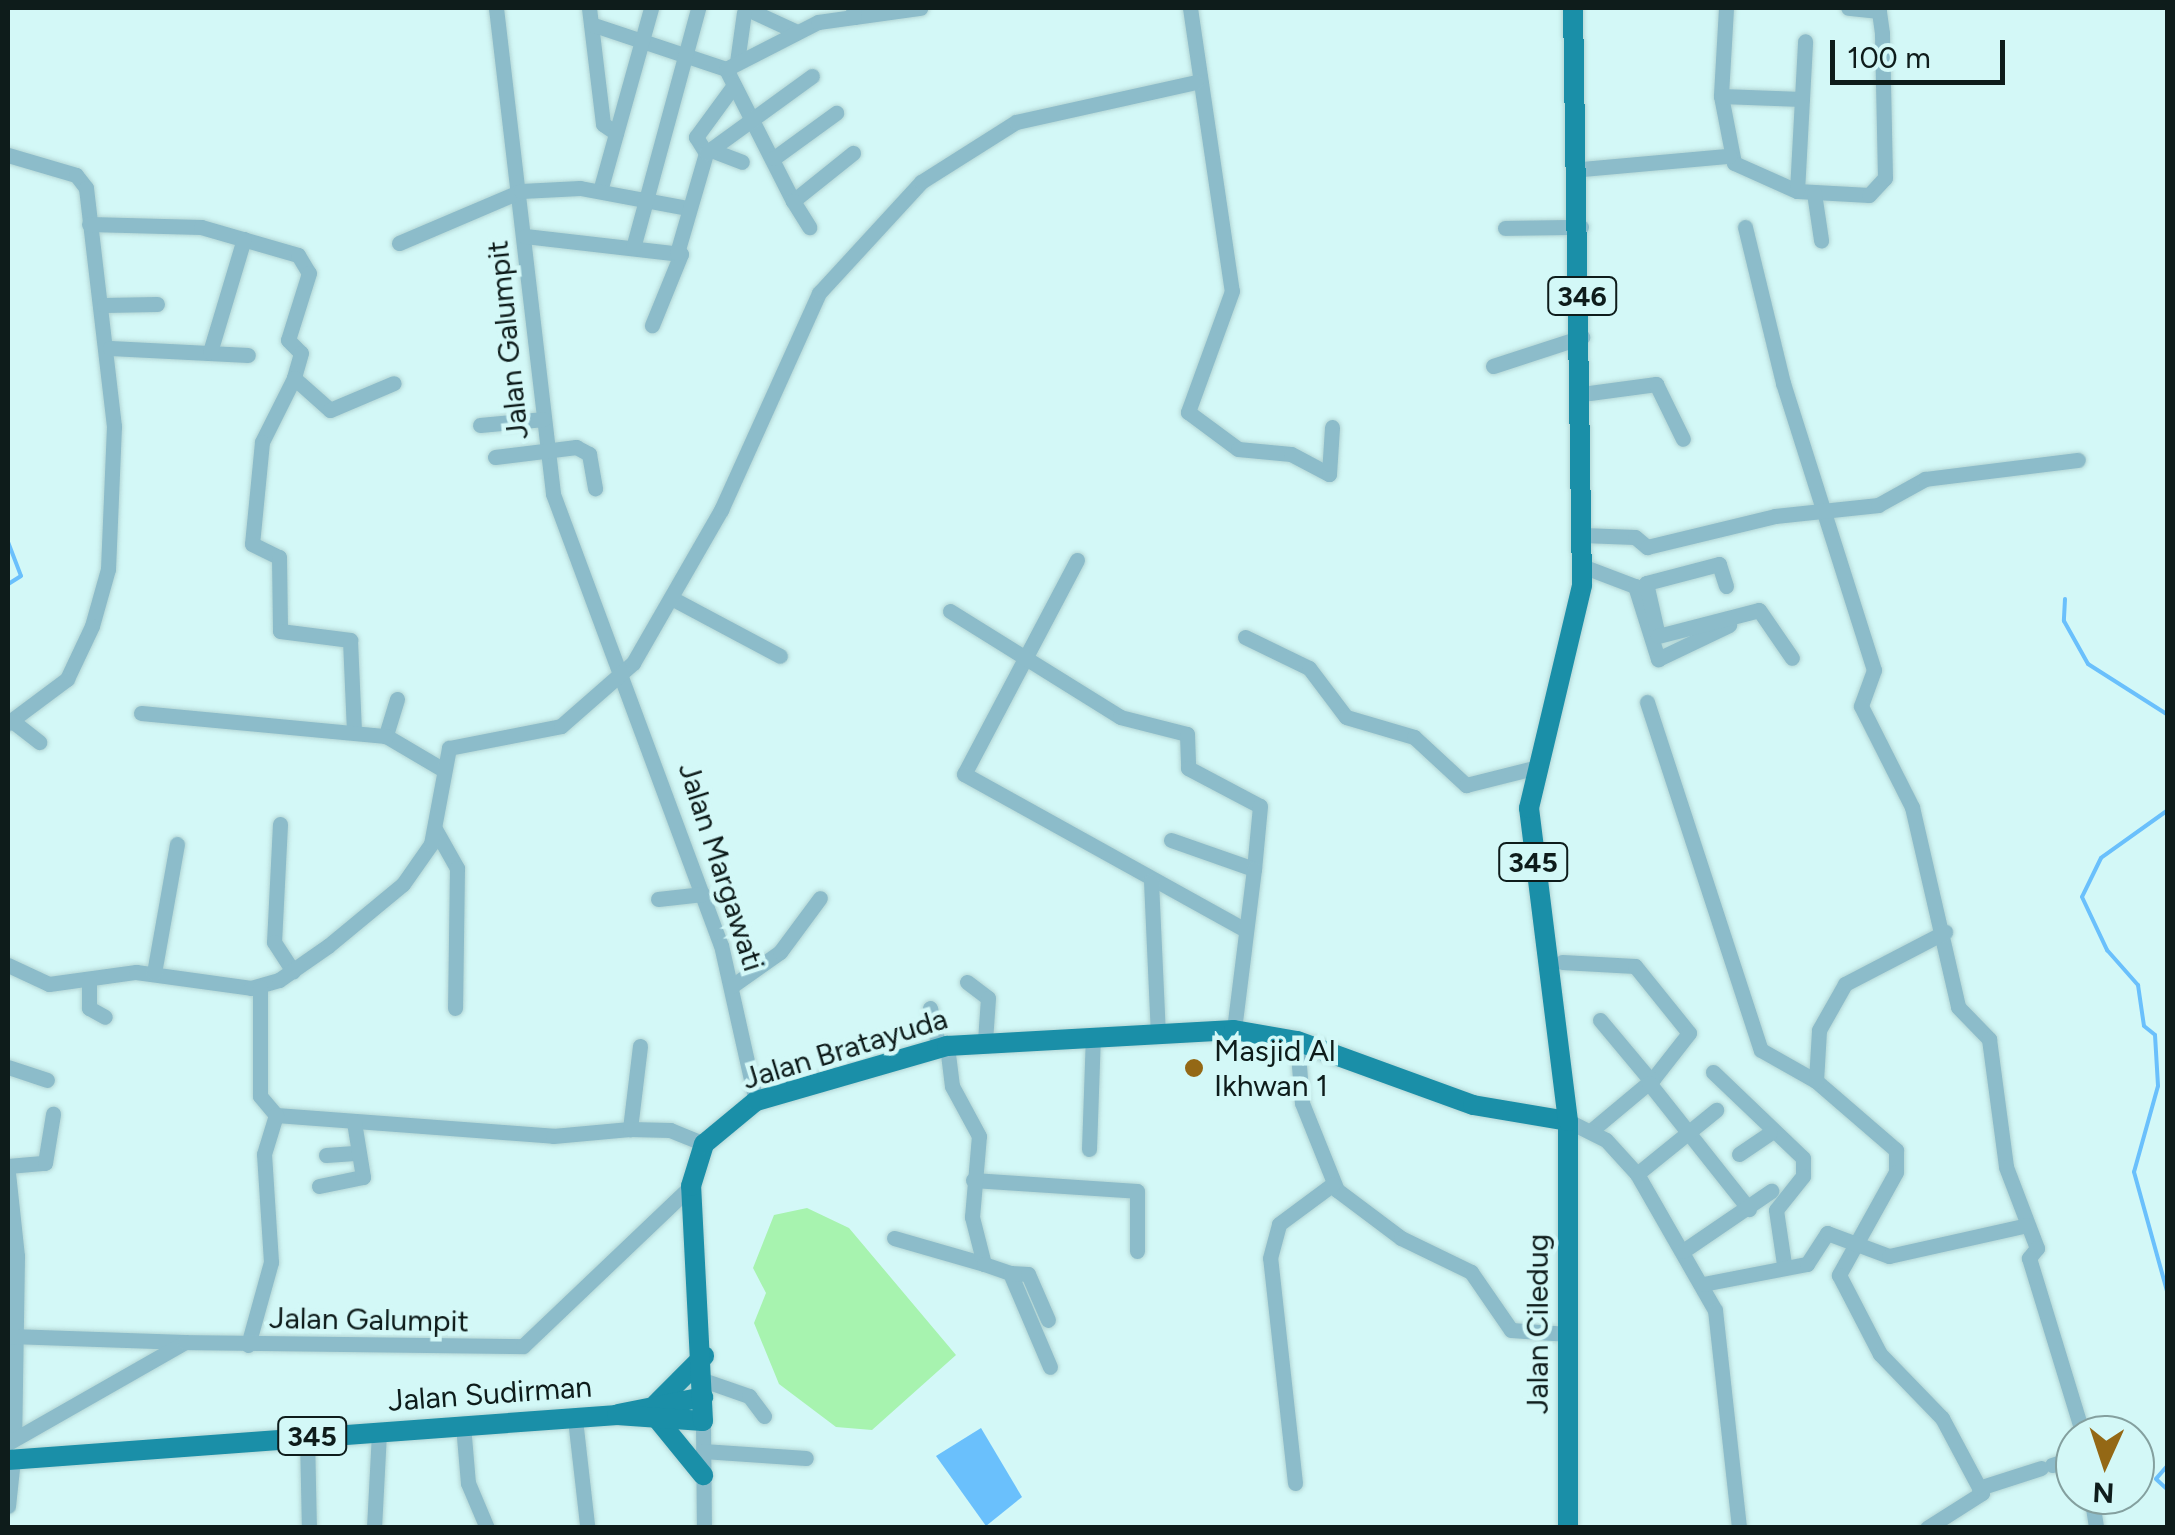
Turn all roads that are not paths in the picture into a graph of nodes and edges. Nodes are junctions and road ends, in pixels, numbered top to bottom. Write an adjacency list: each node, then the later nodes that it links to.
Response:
1 (496, 8): 35 (street, Jalan Galumpit)
2 (651, 8): 15 (street)
3 (698, 8): 17 (street)
4 (920, 8): 11 (street)
5 (1190, 8): 20 (street)
6 (1573, 8): 33 (main road, 346)
7 (1726, 8): 22 (street)
8 (1848, 8): 9 (street)
9 (1879, 9): 36 (street)
10 (744, 10): 14 (street); 18 (street)
11 (854, 12): 12 (street)
12 (818, 15): 14 (street)
13 (590, 16): 15 (street); 26 (street)
14 (797, 32): 18 (street)
15 (643, 38): 17 (street); 26 (street)
16 (1805, 41): 23 (street)
17 (687, 49): 18 (street); 37 (street)
18 (732, 66): 21 (street)
19 (812, 76): 25 (street)
20 (1196, 82): 63 (street); 75 (street)
21 (734, 85): 25 (street); 27 (street)
22 (1721, 96): 23 (street); 30 (street)
23 (1802, 100): 36 (street)
24 (836, 112): 31 (street)
25 (748, 114): 27 (street); 31 (street)
26 (616, 134): 34 (street)
27 (708, 151): 32 (street); 39 (street)
28 (853, 153): 38 (street)
29 (8, 155): 40 (street)
30 (1729, 156): 33 (street); 36 (street)
31 (774, 158): 38 (street)
32 (742, 162)
33 (1582, 169): 42 (main road, 346)
34 (600, 190): 35 (street); 37 (street)
35 (521, 191): 45 (street, Jalan Galumpit); 47 (street)
36 (1810, 193)
37 (644, 200): 39 (street); 48 (street)
38 (793, 201): 41 (street)
39 (688, 208): 49 (street)
40 (94, 225): 46 (street); 51 (street)
41 (809, 227)
42 (1581, 227): 44 (street); 53 (main road, 346)
43 (1745, 227): 69 (street)
44 (1505, 228)
45 (525, 236): 48 (street); 61 (street, Jalan Galumpit)
46 (244, 240): 55 (street); 58 (street)
47 (400, 242)
48 (633, 248): 49 (street)
49 (678, 254): 52 (street)
50 (156, 304): 51 (street)
51 (110, 305): 54 (street)
52 (652, 324)
53 (1582, 338): 57 (street); 60 (main road, 346)
54 (116, 348): 55 (street); 88 (street)
55 (210, 352): 56 (street)
56 (248, 355)
57 (1494, 366)
58 (294, 378): 59 (street); 89 (street)
59 (394, 383)
60 (1582, 394): 64 (street); 70 (main road, 346)
61 (544, 420): 62 (street); 65 (street, Jalan Galumpit)
62 (480, 424)
63 (1332, 427)
64 (1683, 439)
65 (546, 451): 66 (street); 68 (street); 84 (street, Jalan Galumpit)
66 (494, 457)
67 (2078, 460): 69 (street)
68 (596, 488)
69 (1821, 508): 70 (street); 104 (street)
70 (1582, 535): 72 (main road, 346)
71 (1077, 560): 81 (street)
72 (1582, 576): 73 (street); 76 (main road, 346)
73 (1640, 584): 74 (street); 80 (street)
74 (1726, 586)
75 (672, 599): 82 (street); 84 (street)
76 (1580, 607): 93 (main road, 345)
77 (1759, 610): 80 (street); 80 (street); 83 (street)
78 (950, 612): 81 (street)
79 (1245, 636): 93 (street)
80 (1654, 637)
81 (1024, 652): 98 (street); 99 (street)
82 (780, 656)
83 (1792, 658)
84 (619, 668): 92 (street); 100 (street, Jalan Margawati)
85 (396, 699): 90 (street)
86 (1647, 702): 127 (street)
87 (140, 712): 89 (street)
88 (12, 724): 91 (street)
89 (354, 732): 90 (street)
90 (386, 736): 92 (street)
91 (39, 742)
92 (434, 767): 95 (street)
93 (1538, 767): 133 (main road, 345)
94 (280, 824): 108 (street)
95 (435, 830): 108 (street); 113 (street)
96 (1171, 840): 98 (street)
97 (176, 844): 107 (street)
98 (1254, 870): 103 (street)
99 (1151, 881): 103 (street); 118 (street)
100 (703, 894): 102 (street); 111 (street, Jalan Margawati)
101 (820, 898): 111 (street)
102 (658, 899)
103 (1245, 930): 117 (street)
104 (1946, 932): 127 (street); 152 (street)
105 (1562, 962): 128 (street)
106 (8, 966): 109 (street)
107 (154, 968): 109 (street); 112 (street)
108 (289, 968): 112 (street)
109 (89, 979): 115 (street)
110 (967, 982): 121 (street)
111 (732, 986): 129 (street, Jalan Margawati)
112 (260, 987): 132 (street)
113 (455, 1008)
114 (930, 1008): 123 (street)
115 (104, 1017)
116 (1600, 1020): 128 (street)
117 (1234, 1030): 118 (main road, Jalan Bratayuda); 120 (main road, Jalan Bratayuda)
118 (1158, 1034): 119 (main road, Jalan Bratayuda)
119 (1093, 1037): 121 (main road, Jalan Bratayuda); 140 (street)
120 (1296, 1040): 133 (main road, Jalan Bratayuda); 147 (street)
121 (986, 1041): 123 (main road, Jalan Bratayuda)
122 (640, 1046): 135 (street)
123 (943, 1047): 129 (main road, Jalan Bratayuda); 146 (street)
124 (8, 1067): 126 (street)
125 (1713, 1072): 138 (street)
126 (47, 1080)
127 (1816, 1081): 154 (street)
128 (1650, 1082): 136 (street); 137 (street)
129 (756, 1102): 139 (main road, Jalan Bratayuda)
130 (1716, 1110): 137 (street)
131 (53, 1114): 144 (street)
132 (276, 1115): 134 (street); 166 (street)
133 (1568, 1121): 136 (street); 163 (main road, Jalan Ciledug)
134 (354, 1122): 135 (street); 141 (street)
135 (630, 1129): 139 (street)
136 (1592, 1130): 145 (street)
137 (1688, 1133): 145 (street); 151 (street)
138 (1770, 1133): 142 (street); 159 (street)
139 (704, 1144): 149 (main road)
140 (1089, 1149)
141 (358, 1153): 143 (street); 148 (street)
142 (1739, 1154)
143 (326, 1155)
144 (8, 1169): 155 (street)
145 (1638, 1174): 157 (street)
146 (973, 1180): 156 (street); 158 (street)
147 (1332, 1184): 163 (street); 183 (street)
148 (320, 1186)
149 (691, 1186): 166 (street, Jalan Galumpit); 167 (main road)
150 (1771, 1191): 151 (street)
151 (1749, 1208): 157 (street)
152 (2028, 1225): 154 (street); 171 (street)
153 (894, 1238): 158 (street)
154 (1845, 1239): 159 (street); 184 (street)
155 (12, 1250): 164 (street)
156 (1137, 1251)
157 (1683, 1251): 161 (street)
158 (984, 1264): 160 (street)
159 (1784, 1264): 161 (street)
160 (1010, 1273): 162 (street); 168 (street)
161 (1703, 1284): 192 (street)
162 (1048, 1320)
163 (1568, 1334): 191 (main road, Jalan Ciledug)
164 (12, 1335): 165 (street, Jalan Galumpit); 178 (street)
165 (185, 1342): 166 (street, Jalan Galumpit); 178 (street)
166 (248, 1345)
167 (704, 1356): 169 (main road); 170 (main road, 345)
168 (1050, 1368)
169 (703, 1389): 170 (main road, 345); 172 (street); 174 (main road)
170 (658, 1412): 173 (main road, Jalan Sudirman / 345); 174 (main road, 345); 182 (main road)
171 (2076, 1415)
172 (764, 1416)
173 (576, 1419): 175 (main road, Jalan Sudirman / 345); 186 (street)
174 (703, 1421): 179 (street)
175 (463, 1425): 176 (main road, Jalan Sudirman / 345); 189 (street)
176 (379, 1431): 177 (main road, Jalan Sudirman / 345); 188 (street)
177 (307, 1436): 178 (main road, Jalan Sudirman / 345); 187 (street)
178 (11, 1450): 185 (street)
179 (703, 1452): 180 (street); 182 (street)
180 (806, 1458)
181 (2055, 1464): 184 (street)
182 (703, 1476): 190 (street)
183 (1295, 1484)
184 (1973, 1500): 193 (street)
185 (8, 1506)
186 (587, 1524)
187 (309, 1528)
188 (374, 1528)
189 (487, 1528)
190 (704, 1528)
191 (1568, 1528)
192 (1738, 1528)
193 (1927, 1528)

